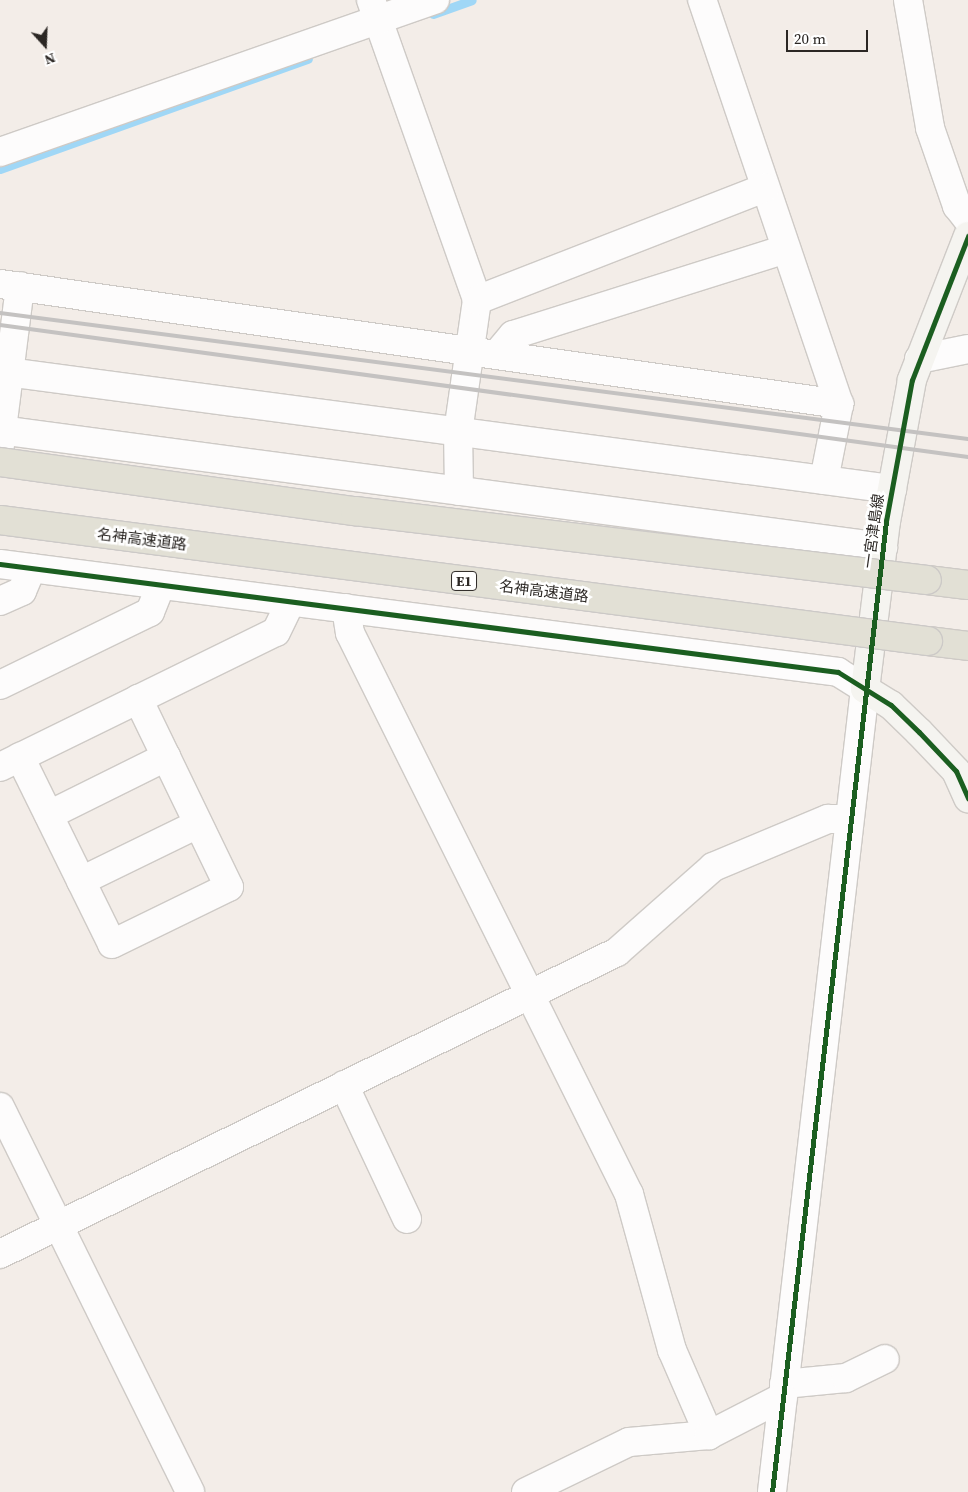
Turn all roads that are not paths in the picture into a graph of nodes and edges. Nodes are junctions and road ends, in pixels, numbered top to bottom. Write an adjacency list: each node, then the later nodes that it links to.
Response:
1 (435, 0): 4 (street)
2 (702, 0): 6 (street)
3 (908, 0): 7 (street)
4 (375, 11): 5 (street); 11 (street)
5 (0, 152)
6 (765, 188): 9 (street); 11 (street)
7 (968, 220)
8 (968, 236): 14 (main road, 一宮津島線)
9 (786, 249): 13 (street); 16 (street)
10 (10, 285): 13 (street); 15 (street)
11 (477, 300): 13 (street)
12 (968, 349): 14 (street)
13 (484, 352): 16 (street); 17 (street)
14 (919, 359): 21 (main road, 一宮津島線)
15 (5, 372): 17 (street); 18 (street)
16 (839, 404): 20 (street)
17 (458, 432): 20 (street); 22 (street)
18 (1, 435): 22 (street)
19 (0, 462): 28 (highway, bridge)
20 (824, 480): 21 (street)
21 (892, 488): 24 (main road, 一宮津島線)
22 (459, 491): 24 (street)
23 (0, 520): 32 (highway, 名神高速道路 / E1, bridge)
24 (883, 547): 34 (main road, 一宮津島線)
25 (0, 564): 26 (street)
26 (32, 568): 27 (street); 29 (street)
27 (162, 585): 30 (street); 33 (street)
28 (968, 586)
29 (0, 601)
30 (291, 601): 31 (street); 35 (street)
31 (346, 608): 34 (street); 43 (street)
32 (968, 646)
33 (0, 685)
34 (865, 689): 38 (main road); 40 (street)
35 (138, 700): 36 (street); 37 (street)
36 (166, 757): 39 (street); 41 (street)
37 (10, 762): 39 (street)
38 (968, 798)
39 (48, 815): 42 (street)
40 (849, 819): 43 (street); 50 (street)
41 (198, 824): 42 (street); 42 (street)
42 (80, 881)
43 (532, 994): 44 (street); 51 (street)
44 (344, 1085): 46 (street); 47 (street)
45 (0, 1107): 47 (street)
46 (408, 1219)
47 (61, 1224): 48 (street); 52 (street)
48 (0, 1254)
49 (885, 1359): 50 (street)
50 (784, 1390): 51 (street); 54 (street)
51 (709, 1435): 53 (street)
52 (190, 1492)
53 (526, 1492)
54 (772, 1492)

